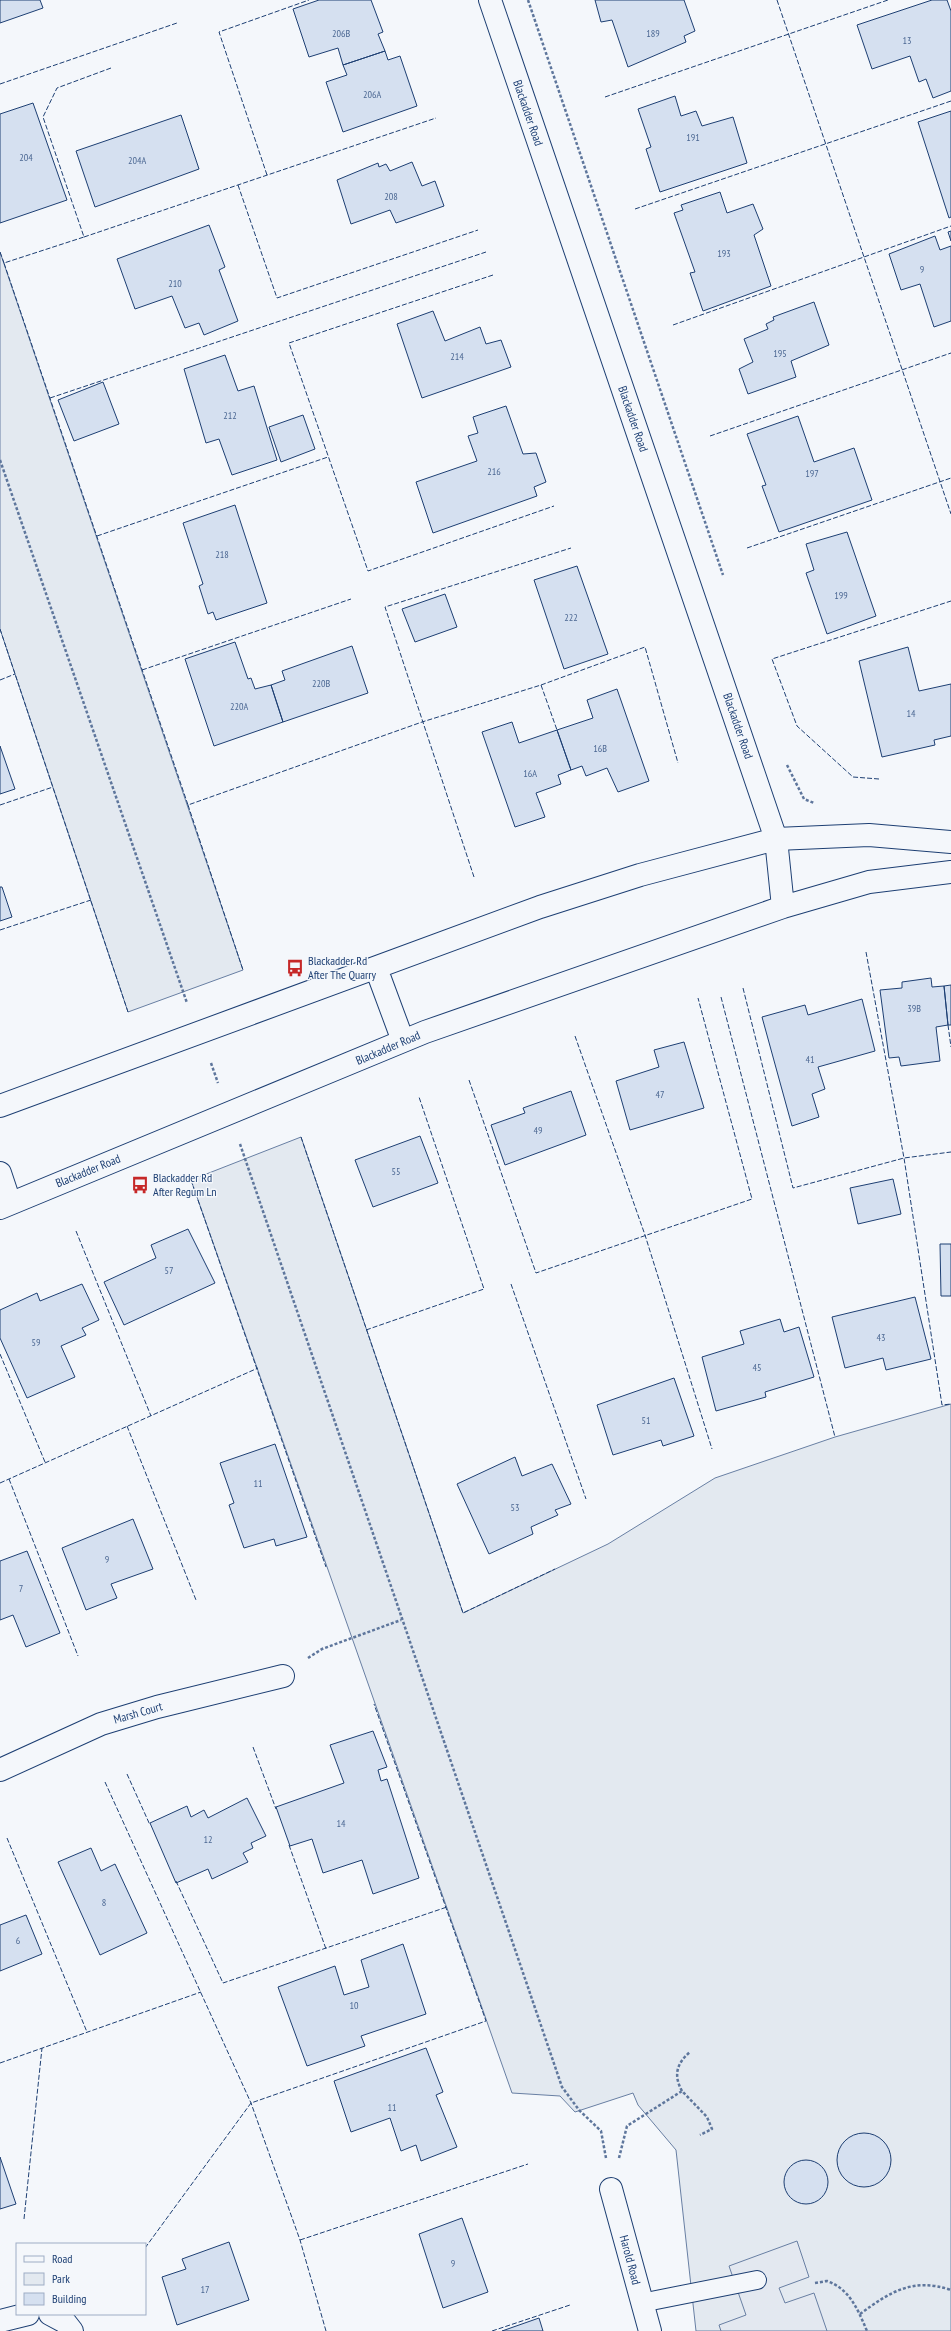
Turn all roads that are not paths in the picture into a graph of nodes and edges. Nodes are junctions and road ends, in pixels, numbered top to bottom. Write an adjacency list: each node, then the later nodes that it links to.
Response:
1 (490, 0): 2 (street, Blackadder Road)
2 (776, 839): 3 (street); 5 (street, Blackadder Road); 6 (street)
3 (951, 842)
4 (951, 872): 5 (street, Blackadder Road)
5 (783, 907): 7 (street, Blackadder Road)
6 (376, 968): 7 (street); 8 (street)
7 (403, 1041): 10 (street, Blackadder Road)
8 (0, 1106)
9 (0, 1173): 10 (street)
10 (5, 1206)
11 (283, 1676): 12 (street, Marsh Court)
12 (0, 1770)
13 (611, 2189): 15 (street, Harold Road)
14 (757, 2280): 15 (lane)
15 (642, 2303): 20 (street, Harold Road)
16 (24, 2315): 18 (street)
17 (52, 2315): 19 (street)
18 (0, 2321)
19 (72, 2331)
20 (650, 2331)

